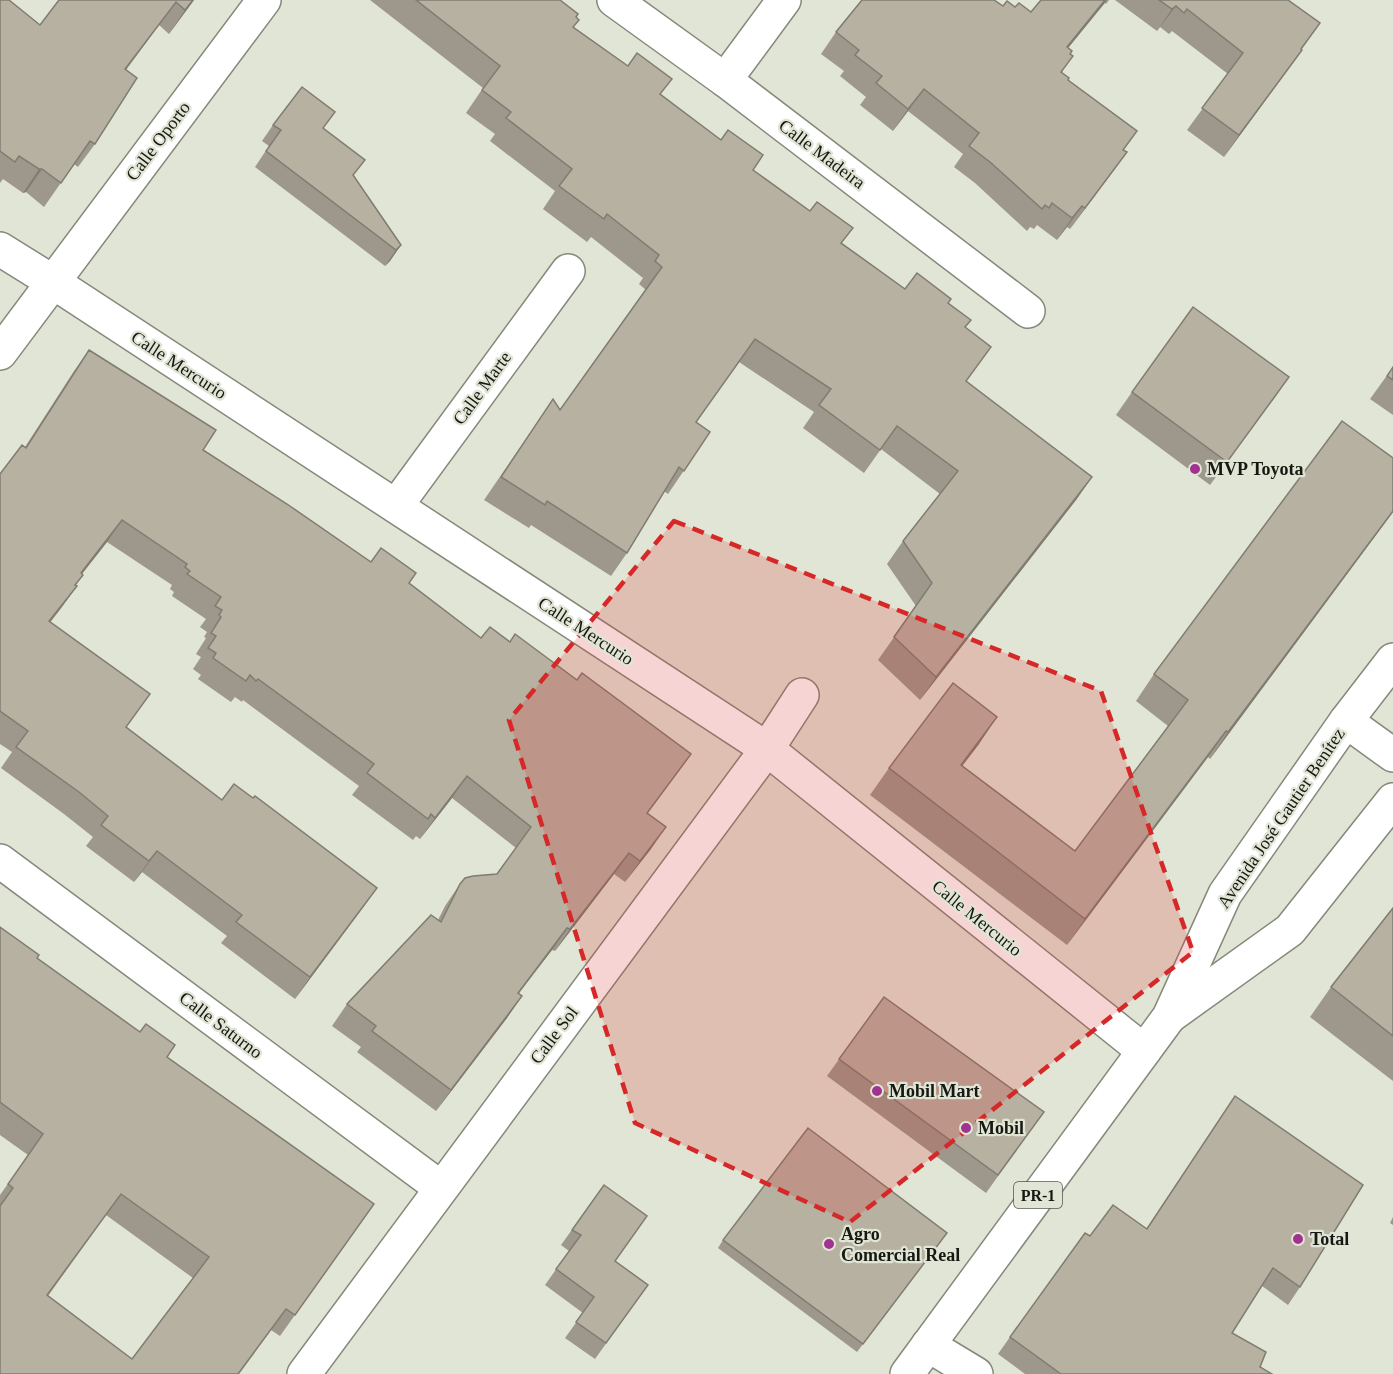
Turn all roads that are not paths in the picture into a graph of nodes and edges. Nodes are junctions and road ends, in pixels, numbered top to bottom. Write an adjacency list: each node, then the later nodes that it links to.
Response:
1 (264, 0): 7 (street, Calle Oporto)
2 (614, 0): 4 (street, Calle Madeira)
3 (784, 0): 4 (street)
4 (725, 80): 8 (street, Calle Madeira)
5 (0, 249): 7 (street, Calle Mercurio)
6 (568, 271): 10 (street, Calle Marte)
7 (52, 282): 9 (street, Calle Oporto); 10 (street, Calle Mercurio)
8 (1028, 311)
9 (0, 353)
10 (396, 506): 14 (street, Calle Mercurio)
11 (1393, 660): 13 (street, Avenida José Gautier Benítez / PR-1)
12 (802, 695): 14 (street, Calle Sol)
13 (1346, 721): 15 (street); 18 (street, Avenida José Gautier Benítez / PR-1)
14 (767, 749): 19 (street, Calle Mercurio); 20 (street, Calle Sol)
15 (1393, 755)
16 (1393, 800): 18 (street, Avenida José Gautier Benítez / PR-1)
17 (0, 861): 20 (street, Calle Saturno)
18 (1169, 1017): 19 (street, Avenida José Gautier Benítez / PR-1)
19 (1144, 1051): 21 (street, Avenida José Gautier Benítez / PR-1)
20 (441, 1188): 22 (street, Calle Sol)
21 (928, 1345): 23 (street, Avenida José Gautier Benítez / PR-1); 24 (street)
22 (304, 1374)
23 (907, 1374)
24 (976, 1374)

